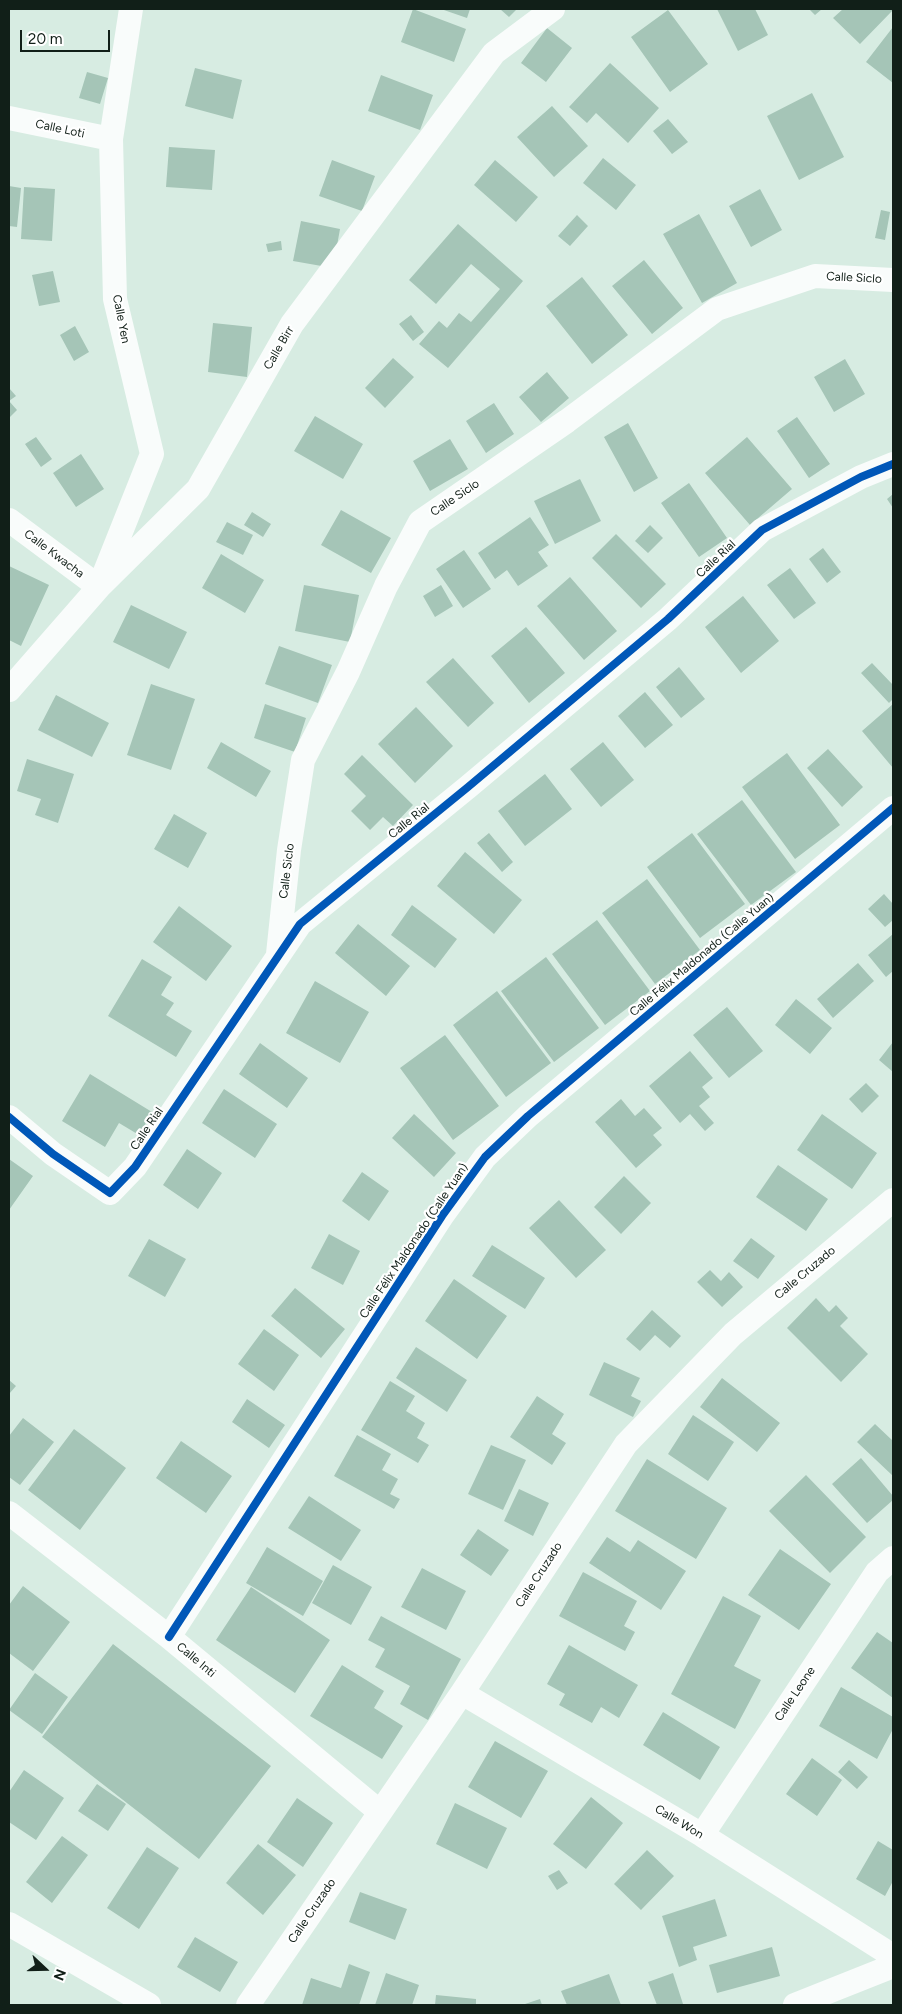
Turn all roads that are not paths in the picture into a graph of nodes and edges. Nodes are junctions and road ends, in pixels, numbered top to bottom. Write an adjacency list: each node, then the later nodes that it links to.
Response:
1 (132, 9): 4 (street, Calle Yen)
2 (553, 9): 8 (street, Calle Birr)
3 (9, 118): 4 (street, Calle Loti)
4 (111, 139): 8 (street, Calle Yen)
5 (893, 280): 11 (street, Calle Siclo)
6 (893, 464): 11 (street, Calle Rial)
7 (9, 520): 8 (street, Calle Kwacha)
8 (99, 587): 9 (street, Calle Birr)
9 (9, 690)
10 (893, 808): 16 (street, Calle Félix Maldonado (Calle Yuan))
11 (278, 955): 12 (street, Calle Rial)
12 (9, 1118)
13 (893, 1200): 17 (street, Calle Cruzado)
14 (9, 1513): 16 (street, Calle Inti)
15 (893, 1558): 19 (street, Calle Leone)
16 (169, 1637): 18 (street, Calle Inti)
17 (462, 1693): 18 (street, Calle Cruzado); 19 (street, Calle Won)
18 (380, 1812): 24 (street, Calle Cruzado)
19 (702, 1835): 21 (street, Calle Won)
20 (9, 1924): 23 (street)
21 (893, 1956)
22 (893, 1966): 25 (street)
23 (150, 2005)
24 (248, 2005)
25 (795, 2005)

